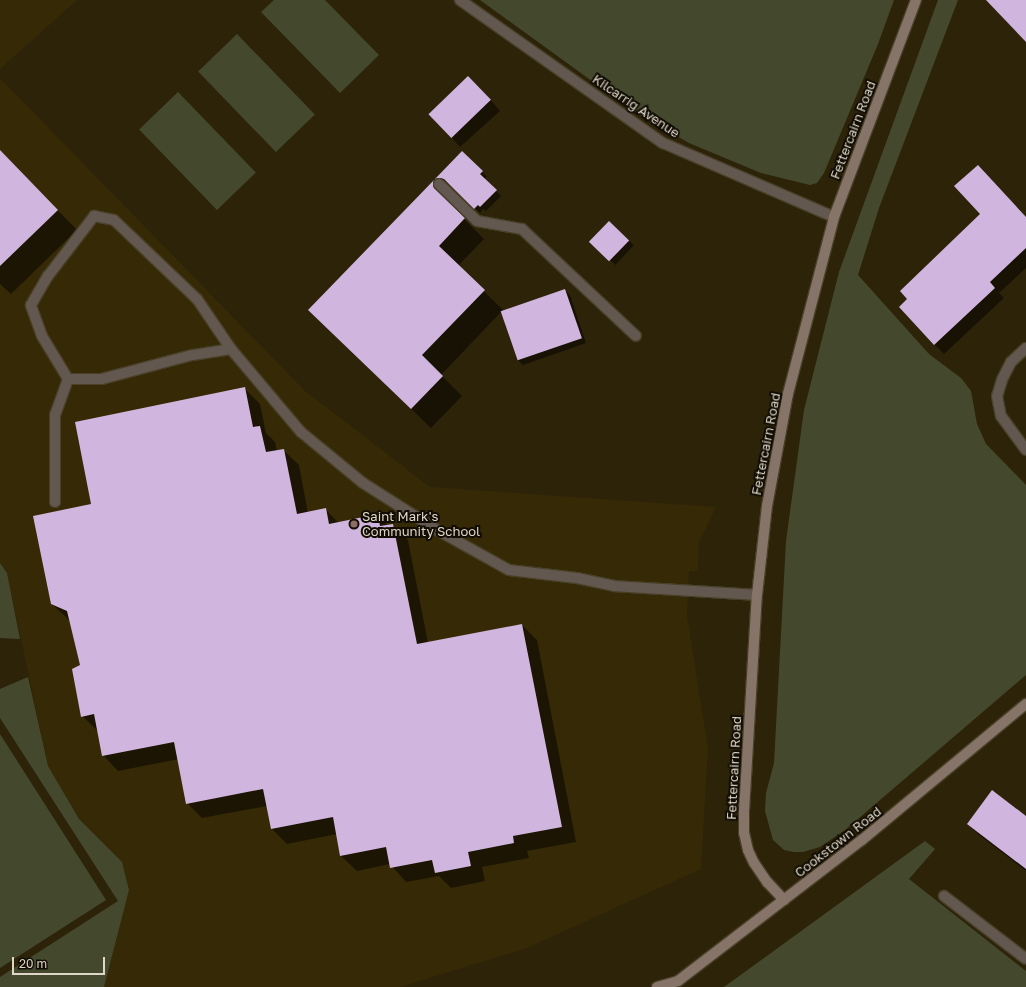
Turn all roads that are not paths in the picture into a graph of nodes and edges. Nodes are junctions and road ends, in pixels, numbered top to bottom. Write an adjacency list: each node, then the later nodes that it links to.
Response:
1 (460, 0): 4 (street, Kilcarrig Avenue)
2 (916, 0): 4 (street, Fettercairn Road)
3 (439, 184): 5 (street)
4 (834, 217): 11 (street, Fettercairn Road)
5 (636, 336)
6 (1026, 348): 9 (street)
7 (231, 349): 8 (street); 8 (street); 11 (street)
8 (68, 379): 10 (street)
9 (1026, 450)
10 (55, 502)
11 (757, 595): 14 (street, Fettercairn Road)
12 (1026, 704): 14 (street, Cookstown Road)
13 (944, 896): 15 (street)
14 (784, 900): 16 (street, Cookstown Road)
15 (1026, 959)
16 (657, 987)

